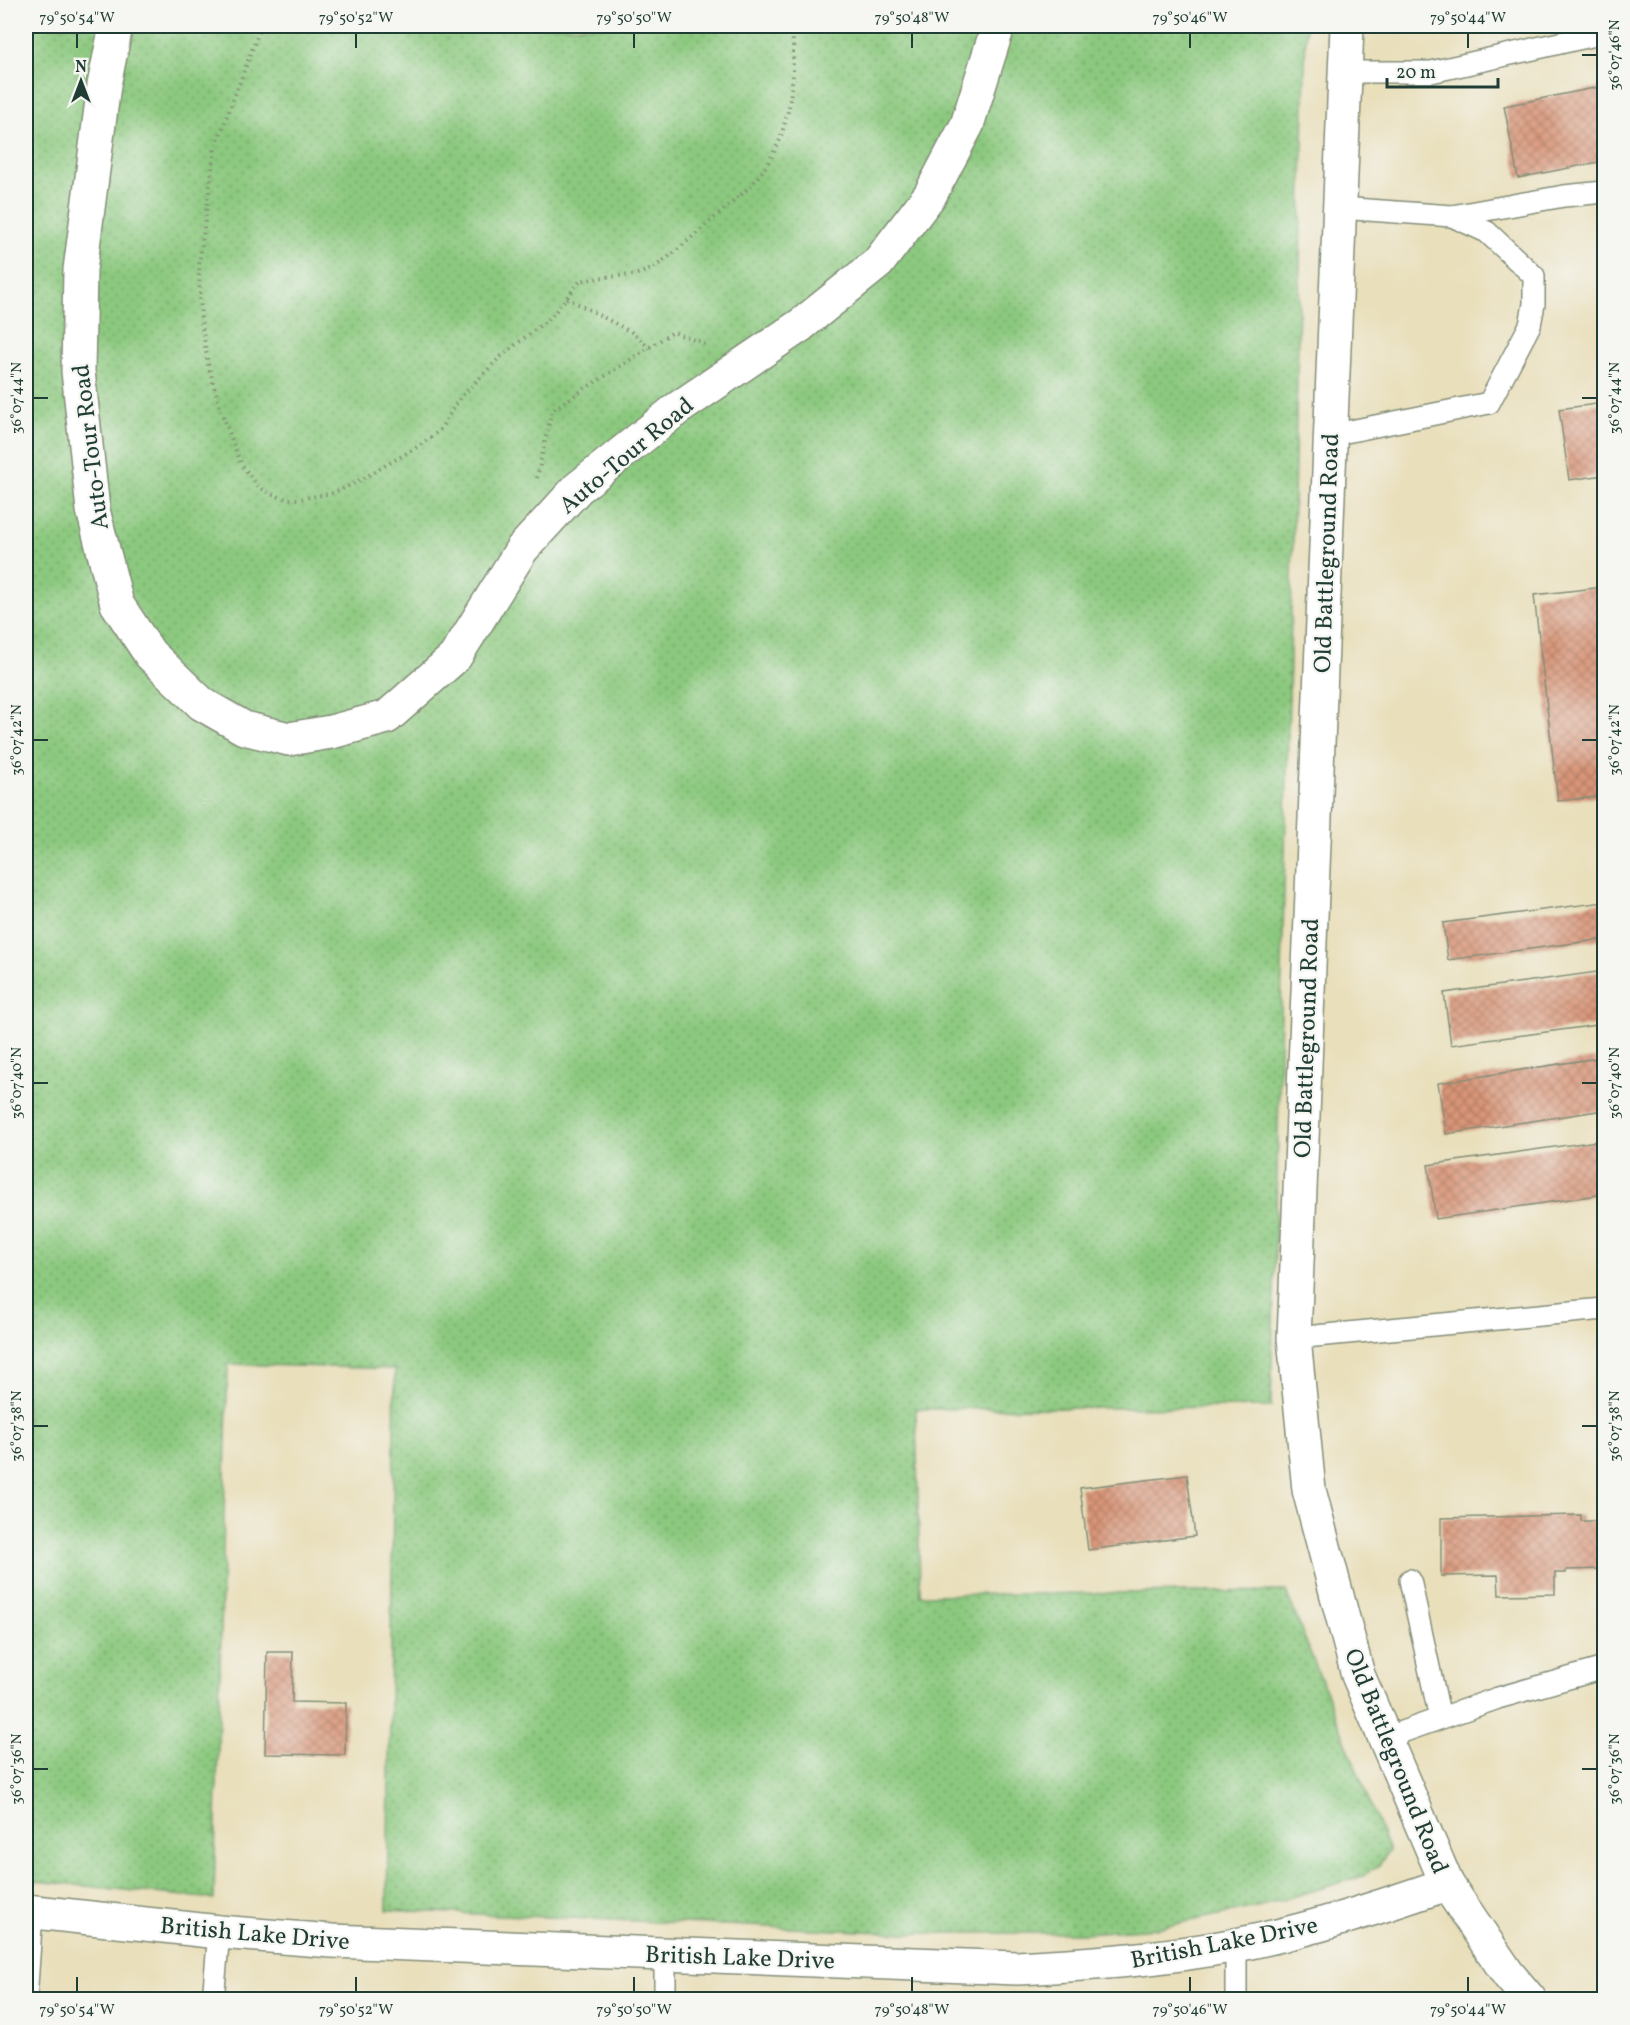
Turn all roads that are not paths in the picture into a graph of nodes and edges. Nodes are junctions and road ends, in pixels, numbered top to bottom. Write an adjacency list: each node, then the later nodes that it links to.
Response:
1 (116, 26): 2 (street, Auto-Tour Road)
2 (998, 26)
3 (1347, 26): 5 (street, Old Battleground Road)
4 (1605, 33): 5 (lane)
5 (1346, 72): 7 (street, Old Battleground Road)
6 (1605, 192): 8 (lane)
7 (1340, 208): 8 (lane); 9 (street, Old Battleground Road)
8 (1452, 216): 9 (lane)
9 (1331, 435): 11 (street, Old Battleground Road)
10 (1605, 1309): 11 (lane)
11 (1294, 1338): 15 (street, Old Battleground Road)
12 (1410, 1580): 14 (lane)
13 (1605, 1668): 14 (lane)
14 (1440, 1718): 15 (lane)
15 (1385, 1738): 16 (street, Old Battleground Road)
16 (1447, 1884): 19 (street, British Lake Drive); 25 (street, Old Battleground Road)
17 (29, 1911): 18 (street, British Lake Drive); 21 (lane)
18 (219, 1932): 20 (street, British Lake Drive); 22 (lane)
19 (1236, 1945): 20 (street, British Lake Drive); 24 (lane)
20 (665, 1954): 23 (lane)
21 (26, 2000)
22 (213, 2000)
23 (665, 2000)
24 (1236, 2000)
25 (1530, 2000)

